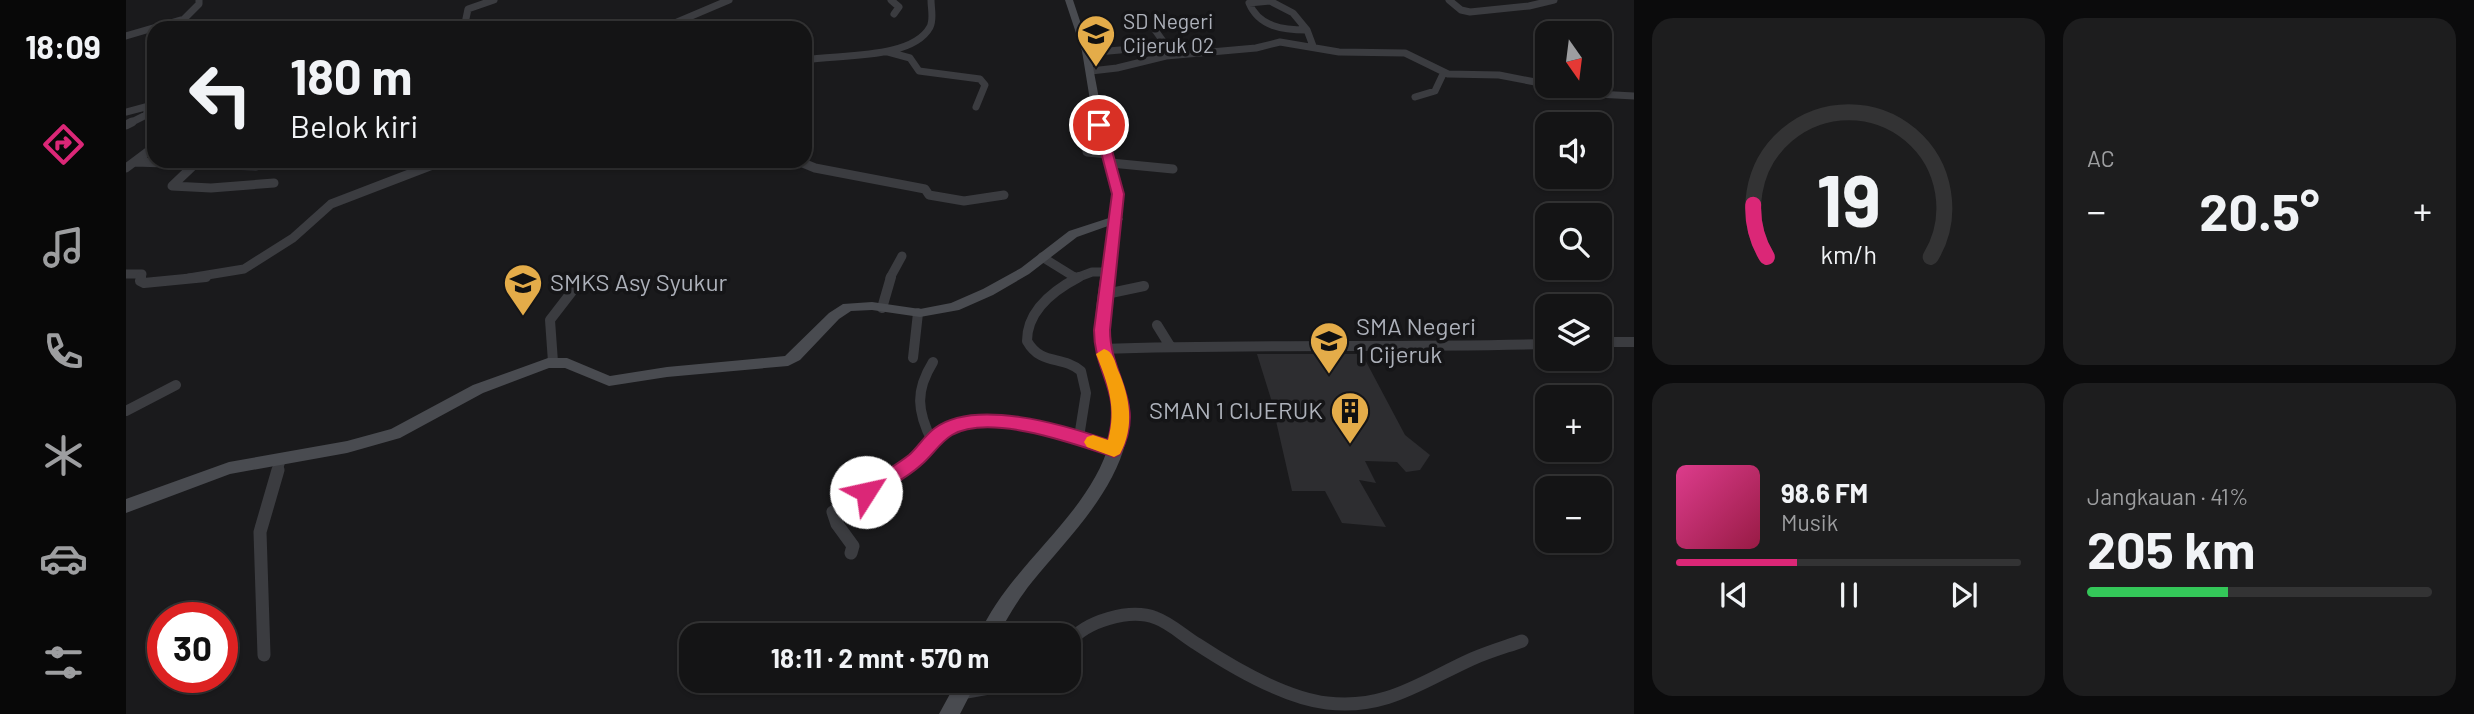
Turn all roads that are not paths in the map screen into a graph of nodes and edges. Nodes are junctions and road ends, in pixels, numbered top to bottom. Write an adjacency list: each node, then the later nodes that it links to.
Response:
1 (199, 0): 11 (street)
2 (494, 0): 12 (street)
3 (729, 0): 13 (street)
4 (891, 0): 10 (street)
5 (932, 0): 20 (street)
6 (1069, 0): 21 (main road)
7 (1449, 0): 8 (street)
8 (1554, 0)
9 (1276, 1): 16 (street); 16 (street)
10 (894, 14)
11 (177, 21)
12 (465, 21)
13 (680, 21)
14 (147, 30): 17 (street)
15 (1155, 30): 22 (street)
16 (1309, 30): 18 (street)
17 (126, 36)
18 (1313, 46): 22 (street); 25 (street)
19 (1120, 50): 21 (street)
20 (878, 51): 23 (street); 29 (street)
21 (1086, 53): 24 (main road)
22 (1173, 55): 24 (street)
23 (812, 59)
24 (1091, 71): 35 (main road)
25 (1444, 72): 26 (street); 27 (street)
26 (1634, 96)
27 (1415, 97)
28 (147, 106): 30 (street)
29 (975, 107)
30 (126, 112)
31 (147, 113): 32 (street)
32 (126, 125)
33 (147, 153): 36 (street)
34 (1087, 153): 35 (street)
35 (1110, 159): 42 (street); 45 (main road)
36 (135, 162): 37 (street); 39 (street)
37 (147, 162)
38 (812, 167): 44 (street)
39 (126, 168)
40 (197, 168): 43 (street)
41 (425, 168): 49 (street)
42 (1172, 169)
43 (274, 183)
44 (1004, 195)
45 (1116, 219): 47 (main road); 48 (main road)
46 (902, 257): 54 (street)
47 (1042, 257): 50 (street); 55 (main road)
48 (1108, 272): 50 (street); 53 (main road)
49 (126, 274)
50 (1076, 278): 67 (street)
51 (577, 285): 63 (street)
52 (1144, 286): 53 (street)
53 (1106, 294): 61 (main road)
54 (871, 307): 55 (main road); 63 (main road)
55 (918, 313): 62 (street)
56 (1157, 325): 60 (street)
57 (1612, 342): 58 (street)
58 (1634, 342)
59 (1535, 344): 60 (street)
60 (1170, 346): 61 (street)
61 (1102, 349): 69 (main road)
62 (914, 358)
63 (553, 362): 70 (main road)
64 (933, 362): 68 (street)
65 (176, 385): 66 (street)
66 (126, 411)
67 (1079, 437): 68 (street); 69 (street)
68 (932, 441): 72 (street)
69 (1114, 450): 73 (main road)
70 (281, 459): 71 (main road); 76 (street)
71 (126, 506)
72 (850, 553)
73 (996, 623)
74 (1081, 630): 75 (street)
75 (1522, 641)
76 (264, 654)
77 (961, 693): 78 (main road)
78 (949, 714)

